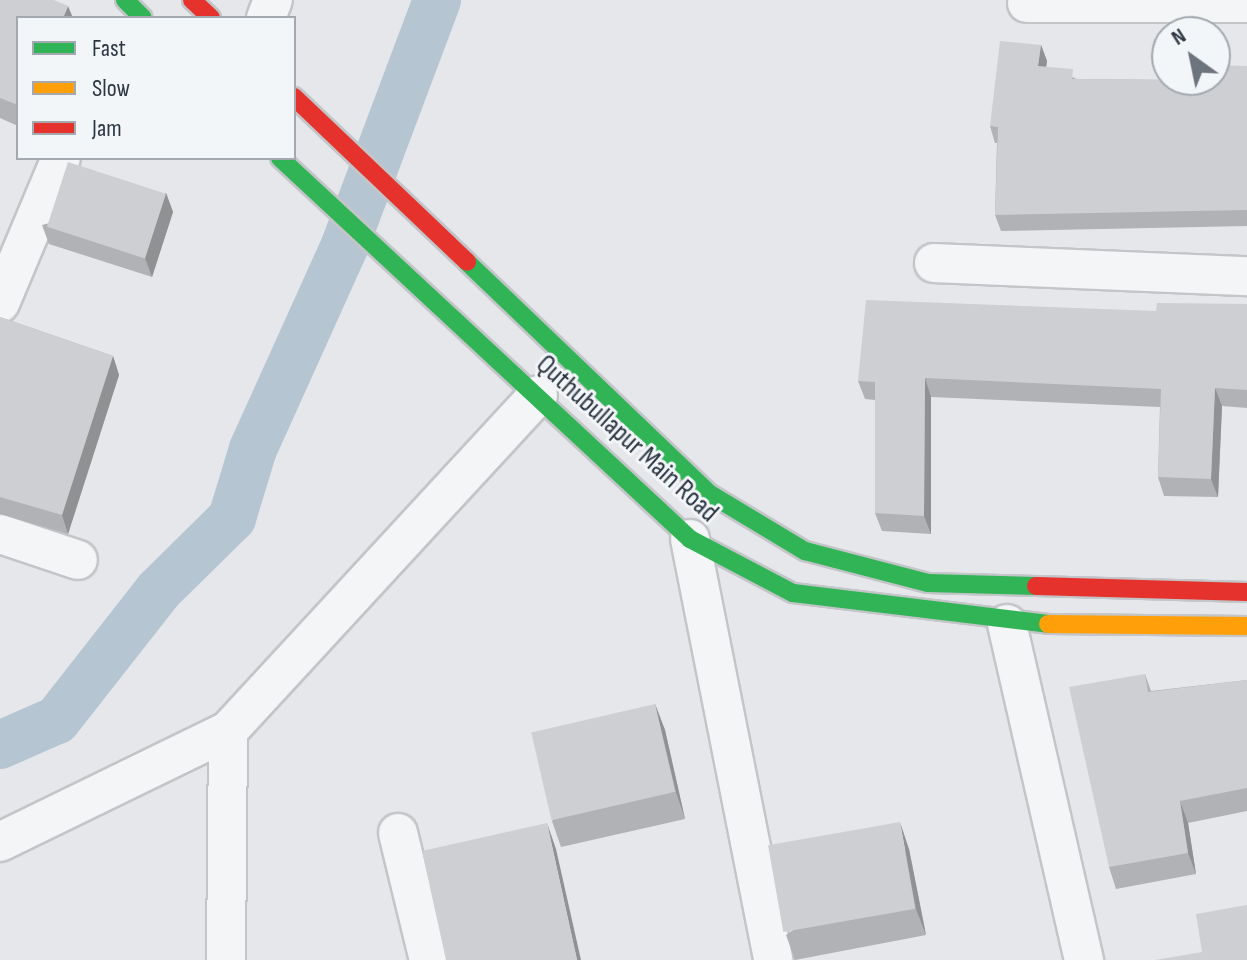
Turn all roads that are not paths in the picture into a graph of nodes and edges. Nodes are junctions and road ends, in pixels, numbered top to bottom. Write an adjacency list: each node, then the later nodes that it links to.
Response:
1 (192, 0): 4 (main road)
2 (1027, 3): 3 (street)
3 (1247, 3)
4 (209, 16)
5 (296, 99): 10 (main road, Quthubullapur Main Road)
6 (60, 160): 11 (street)
7 (282, 160): 12 (main road, Quthubullapur Main Road)
8 (934, 263): 9 (street)
9 (1247, 276)
10 (508, 297): 12 (main road); 17 (main road, Quthubullapur Main Road)
11 (0, 303)
12 (477, 341): 13 (main road, Quthubullapur Main Road)
13 (538, 395): 15 (main road, Quthubullapur Main Road); 20 (street)
14 (0, 534): 16 (street)
15 (690, 539): 18 (main road, Quthubullapur Main Road); 25 (street)
16 (78, 560)
17 (1247, 592)
18 (1007, 624): 19 (main road, Quthubullapur Main Road); 26 (street)
19 (1247, 626)
20 (228, 731): 22 (street); 23 (street)
21 (398, 833): 24 (street)
22 (0, 842)
23 (226, 960)
24 (429, 960)
25 (773, 960)
26 (1084, 960)

